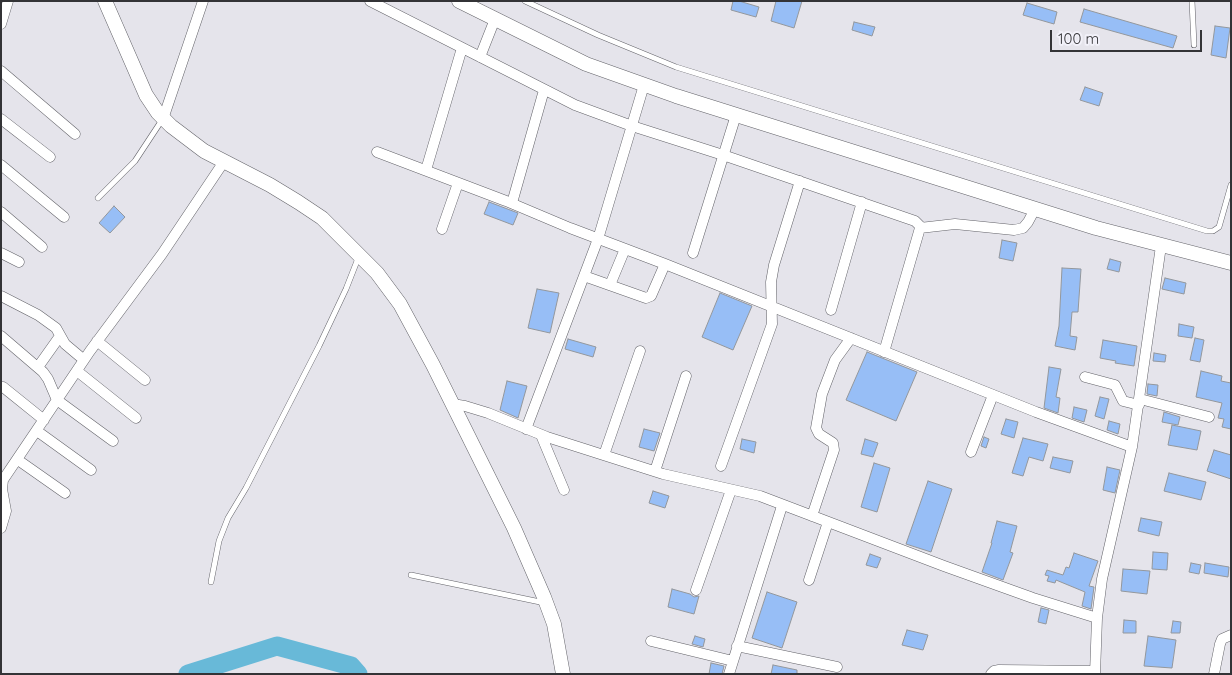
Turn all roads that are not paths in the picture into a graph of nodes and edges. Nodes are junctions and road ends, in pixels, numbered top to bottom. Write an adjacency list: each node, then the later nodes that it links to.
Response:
1 (8, 1): 9 (street)
2 (104, 1): 18 (street)
3 (203, 1): 18 (street)
4 (370, 1): 11 (street)
5 (459, 1): 8 (street)
6 (525, 1): 29 (lane)
7 (1192, 1): 10 (lane)
8 (495, 19): 12 (street); 14 (street)
9 (1, 24)
10 (1194, 45)
11 (462, 48): 12 (street); 26 (street)
12 (480, 57): 15 (street)
13 (1, 70): 20 (street)
14 (644, 85): 16 (street); 19 (street)
15 (544, 90): 19 (street); 32 (street)
16 (736, 115): 22 (street); 33 (street)
17 (1, 119): 23 (street)
18 (163, 119): 24 (street); 30 (lane)
19 (632, 126): 22 (street); 38 (street)
20 (75, 134)
21 (377, 152): 26 (street)
22 (723, 155): 27 (street); 42 (street)
23 (50, 158)
24 (223, 163): 44 (street); 56 (street)
25 (1, 165): 35 (street)
26 (426, 170): 28 (street)
27 (800, 181): 31 (street); 51 (street)
28 (458, 183): 32 (street); 37 (street)
29 (1231, 185)
30 (98, 198)
31 (862, 202): 36 (street); 52 (street)
32 (512, 203): 38 (street)
33 (1035, 209): 36 (street); 39 (street)
34 (1, 212): 40 (street)
35 (64, 217)
36 (920, 228): 58 (street)
37 (442, 229)
38 (598, 239): 41 (street); 48 (street)
39 (1161, 246): 46 (street); 68 (street)
40 (42, 247)
41 (625, 249): 47 (street); 49 (street)
42 (693, 252)
43 (1, 253): 45 (street)
44 (360, 255): 69 (street); 93 (lane)
45 (19, 262)
46 (1231, 263)
47 (665, 264): 49 (street); 51 (street)
48 (584, 276): 49 (street); 73 (street)
49 (610, 285)
50 (1, 296): 54 (street)
51 (771, 306): 55 (street); 81 (street)
52 (831, 310)
53 (1, 336): 60 (street)
54 (60, 336): 59 (street); 60 (street)
55 (851, 338): 58 (street); 88 (street)
56 (97, 341): 59 (street); 64 (street)
57 (640, 351): 79 (street)
58 (884, 352): 66 (street)
59 (84, 360): 61 (street)
60 (38, 367): 67 (street)
61 (77, 371): 67 (street); 71 (street)
62 (686, 376): 83 (street)
63 (1085, 378): 68 (street)
64 (145, 380)
65 (3, 388): 72 (street)
66 (993, 395): 77 (street); 78 (street)
67 (57, 400): 72 (street); 76 (street)
68 (1140, 402): 70 (street); 77 (street)
69 (452, 404): 73 (street); 95 (street)
70 (1209, 417)
71 (136, 418)
72 (44, 420): 74 (street)
73 (526, 429): 75 (street)
74 (37, 431): 80 (street); 82 (street)
75 (541, 435): 79 (street); 84 (street)
76 (113, 441)
77 (1132, 447): 96 (street)
78 (971, 452)
79 (604, 456): 83 (street)
80 (18, 460): 86 (street); 90 (street)
81 (721, 466)
82 (92, 470)
83 (655, 472): 85 (street)
84 (564, 490)
85 (732, 490): 87 (street); 94 (street)
86 (65, 493)
87 (782, 506): 88 (street); 99 (street)
88 (812, 516): 89 (street)
89 (828, 522): 92 (street); 96 (street)
90 (1, 528)
91 (411, 575): 95 (lane)
92 (809, 580)
93 (211, 582)
94 (696, 590)
95 (546, 603): 103 (street)
96 (1097, 618): 102 (street)
97 (1231, 635): 106 (street)
98 (651, 641): 100 (street)
99 (737, 646): 100 (street); 101 (street)
100 (733, 661): 104 (street)
101 (837, 667)
102 (1095, 672): 105 (street)
103 (563, 674)
104 (729, 674)
105 (991, 674)
106 (1214, 674)

